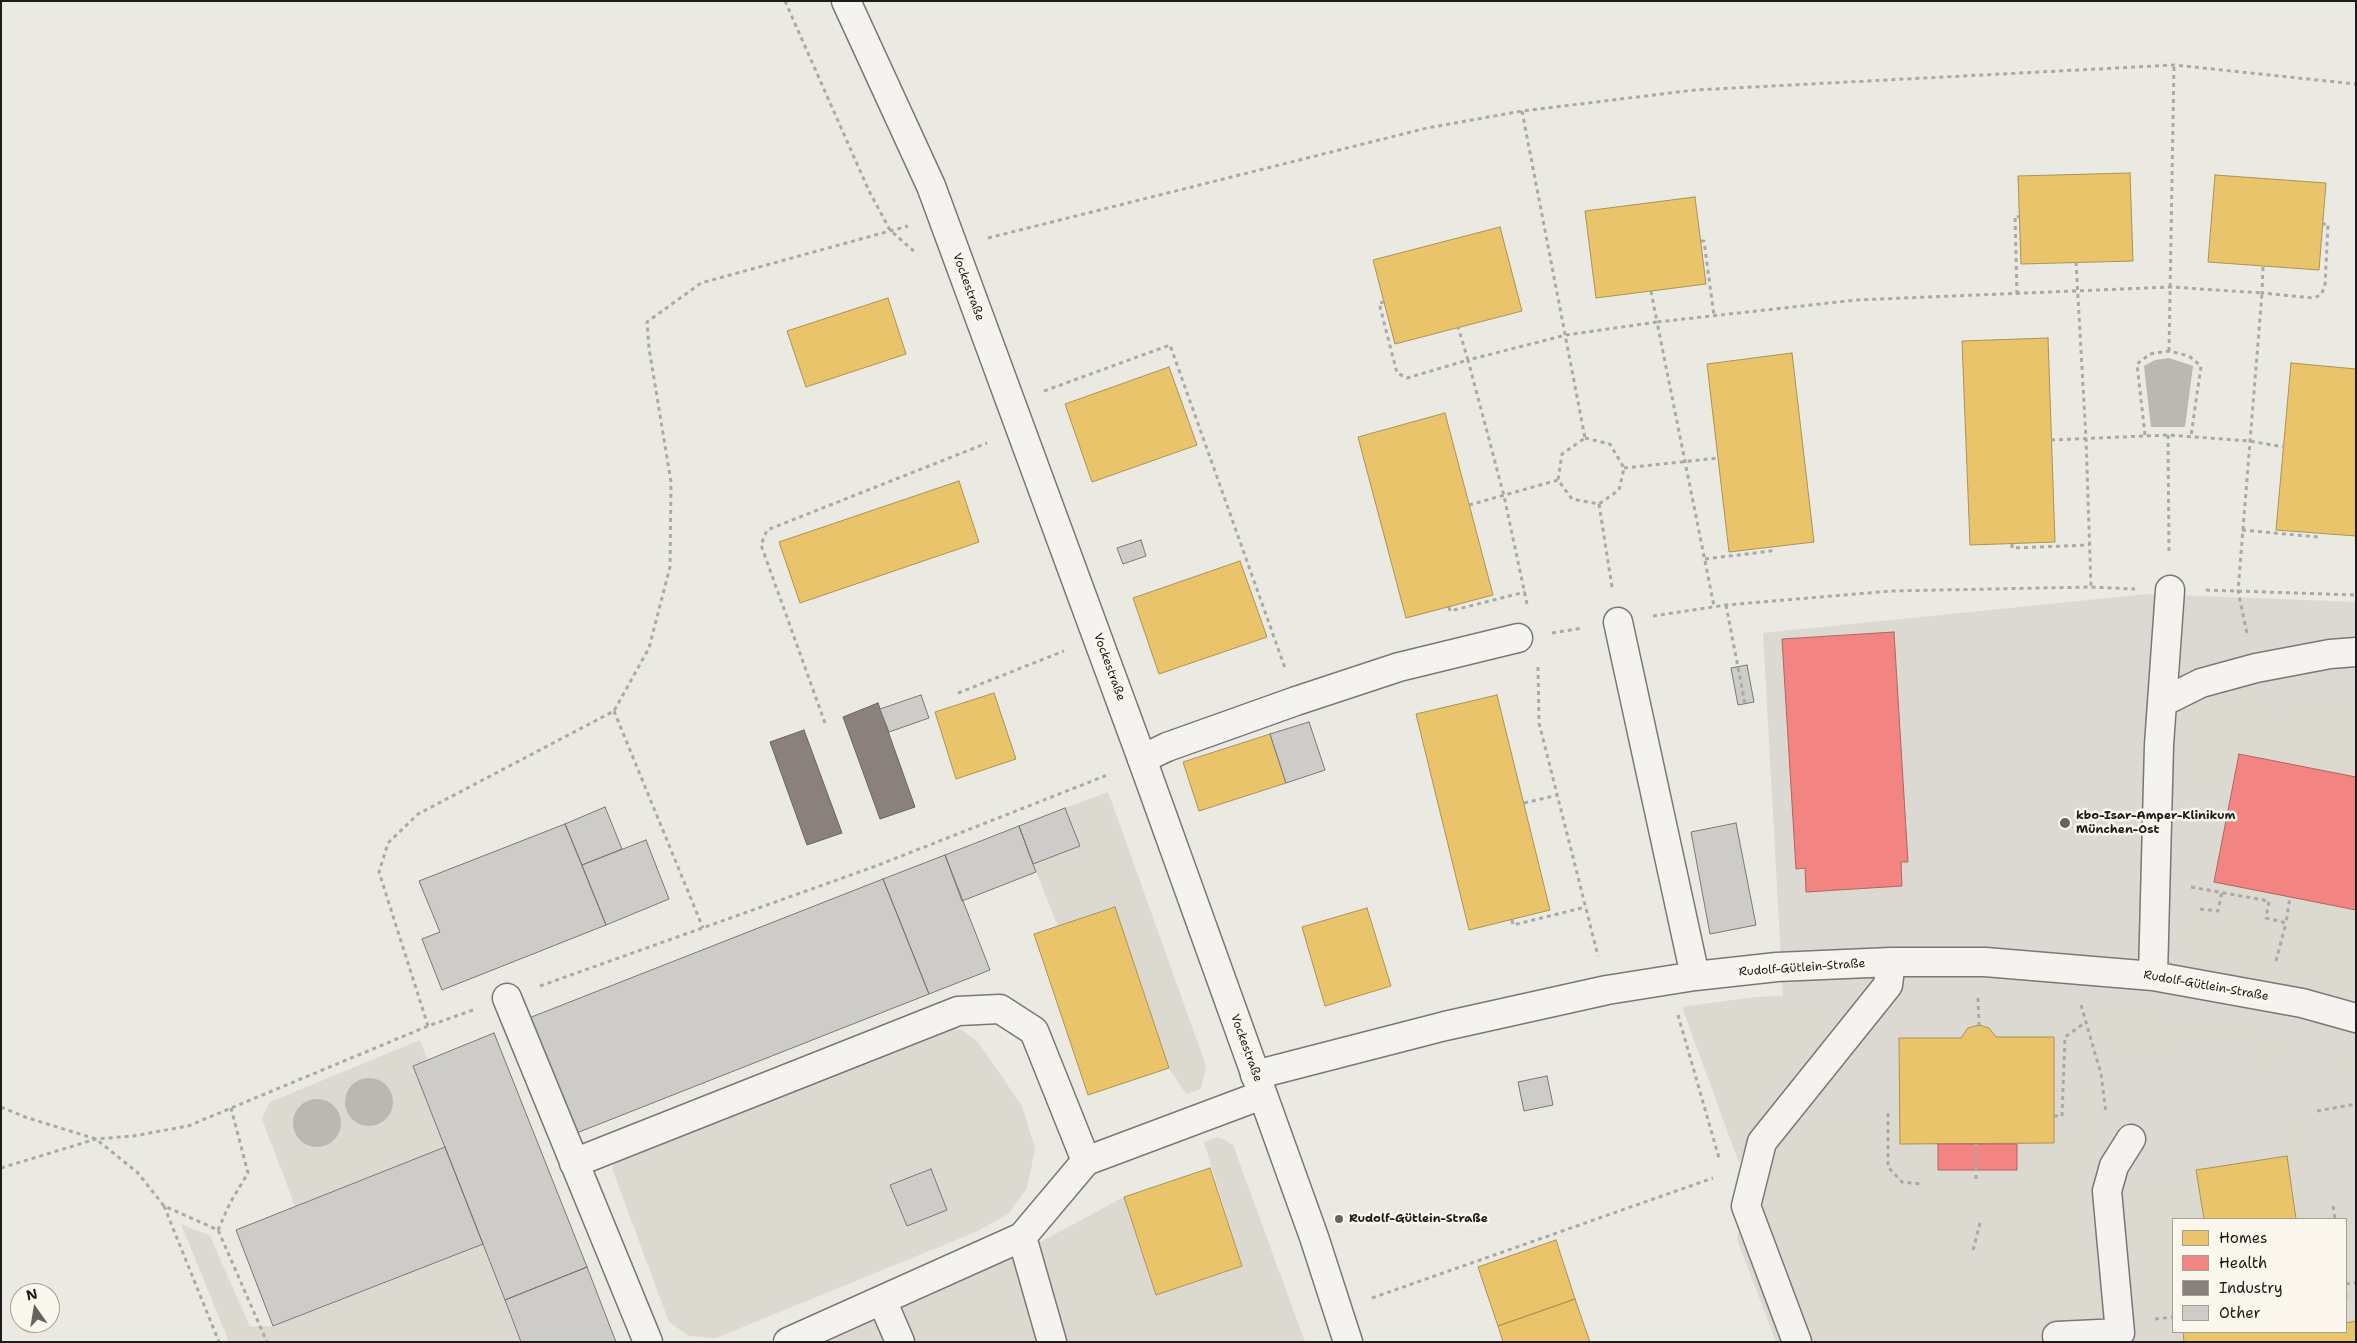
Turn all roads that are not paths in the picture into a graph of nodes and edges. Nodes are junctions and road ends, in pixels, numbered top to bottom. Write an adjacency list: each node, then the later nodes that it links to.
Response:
1 (846, 1): 7 (main road, Vockestraße)
2 (2170, 590): 6 (main road)
3 (1618, 622): 9 (main road)
4 (1526, 637): 7 (main road)
5 (2356, 652): 6 (main road)
6 (2163, 702): 10 (main road)
7 (1142, 759): 13 (main road, Vockestraße)
8 (1891, 962): 9 (main road, Rudolf-Gütlein-Straße); 10 (main road, Rudolf-Gütlein-Straße); 25 (main road)
9 (1695, 976): 13 (main road, Rudolf-Gütlein-Straße)
10 (2152, 976): 12 (main road, Rudolf-Gütlein-Straße)
11 (507, 998): 16 (main road)
12 (2356, 1018)
13 (1259, 1085): 15 (main road, Rudolf-Gütlein-Straße); 24 (main road, Vockestraße)
14 (2132, 1139): 19 (main road)
15 (1086, 1161): 16 (main road); 17 (main road)
16 (574, 1163): 20 (main road)
17 (1022, 1237): 18 (main road); 23 (main road)
18 (882, 1300): 21 (main road); 22 (main road)
19 (2057, 1336)
20 (648, 1342)
21 (788, 1342)
22 (900, 1342)
23 (1052, 1342)
24 (1348, 1342)
25 (1797, 1342)

